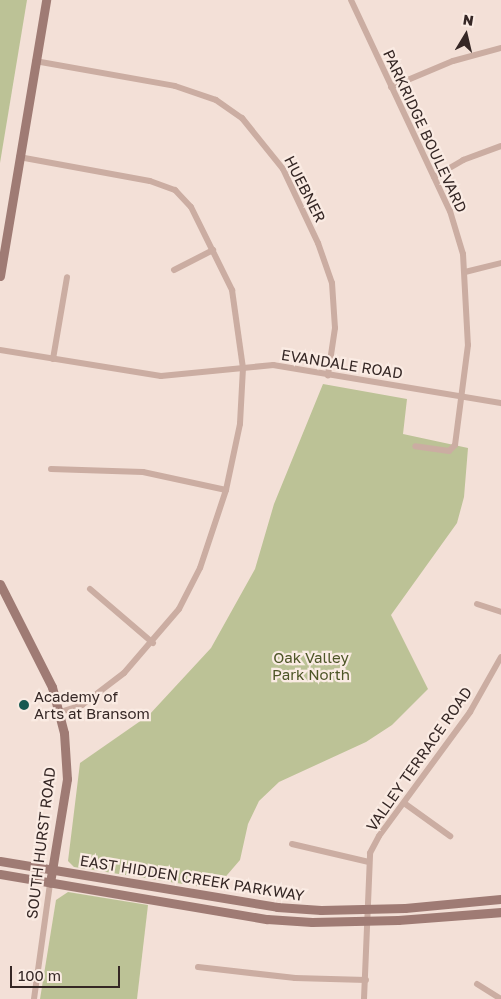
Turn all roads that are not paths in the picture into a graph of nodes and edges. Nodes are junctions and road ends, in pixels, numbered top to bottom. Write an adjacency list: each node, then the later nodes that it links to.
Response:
1 (46, 0): 4 (main road)
2 (351, 0): 5 (street, PARKRIDGE BOULEVARD)
3 (501, 48): 5 (street)
4 (35, 61): 7 (main road); 18 (street, HUEBNER)
5 (391, 87): 8 (street, PARKRIDGE BOULEVARD)
6 (501, 146): 8 (street)
7 (20, 157): 9 (street); 13 (main road)
8 (434, 177): 12 (street, PARKRIDGE BOULEVARD)
9 (213, 250): 11 (street); 17 (street)
10 (501, 263): 12 (street)
11 (174, 270)
12 (465, 272): 19 (street, PARKRIDGE BOULEVARD)
13 (0, 276)
14 (67, 277): 16 (street)
15 (0, 350): 16 (street, EVANDALE ROAD)
16 (53, 359): 17 (street, EVANDALE ROAD)
17 (243, 368): 18 (street, EVANDALE ROAD); 23 (street)
18 (328, 375): 19 (street, EVANDALE ROAD)
19 (462, 396): 20 (street, EVANDALE ROAD); 21 (street, PARKRIDGE BOULEVARD)
20 (501, 403)
21 (416, 446)
22 (51, 469): 23 (street)
23 (226, 490): 28 (street)
24 (0, 584): 30 (main road, SOUTH HURST ROAD)
25 (90, 589): 28 (street)
26 (477, 604): 27 (street)
27 (501, 612)
28 (152, 643): 30 (street)
29 (501, 657): 31 (street, VALLEY TERRACE ROAD)
30 (60, 712): 36 (main road, SOUTH HURST ROAD)
31 (404, 803): 32 (street); 35 (street, VALLEY TERRACE ROAD)
32 (450, 836)
33 (292, 844): 35 (street)
34 (0, 861): 36 (main road, EAST HIDDEN CREEK PARKWAY)
35 (369, 862): 40 (street, VALLEY TERRACE ROAD)
36 (52, 870): 38 (main road, SOUTH HURST ROAD); 40 (main road, EAST HIDDEN CREEK PARKWAY)
37 (0, 874): 38 (main road, EAST HIDDEN CREEK PARKWAY)
38 (50, 883): 42 (main road, EAST HIDDEN CREEK PARKWAY); 46 (street, SOUTH HURST ROAD)
39 (501, 899): 40 (main road, EAST HIDDEN CREEK PARKWAY)
40 (368, 909): 42 (street, VALLEY TERRACE ROAD)
41 (501, 912): 42 (main road, EAST HIDDEN CREEK PARKWAY)
42 (367, 921): 44 (street, VALLEY TERRACE ROAD)
43 (198, 967): 44 (street)
44 (366, 980): 47 (street, VALLEY TERRACE ROAD)
45 (478, 984): 48 (street)
46 (34, 999)
47 (364, 999)
48 (501, 999)

